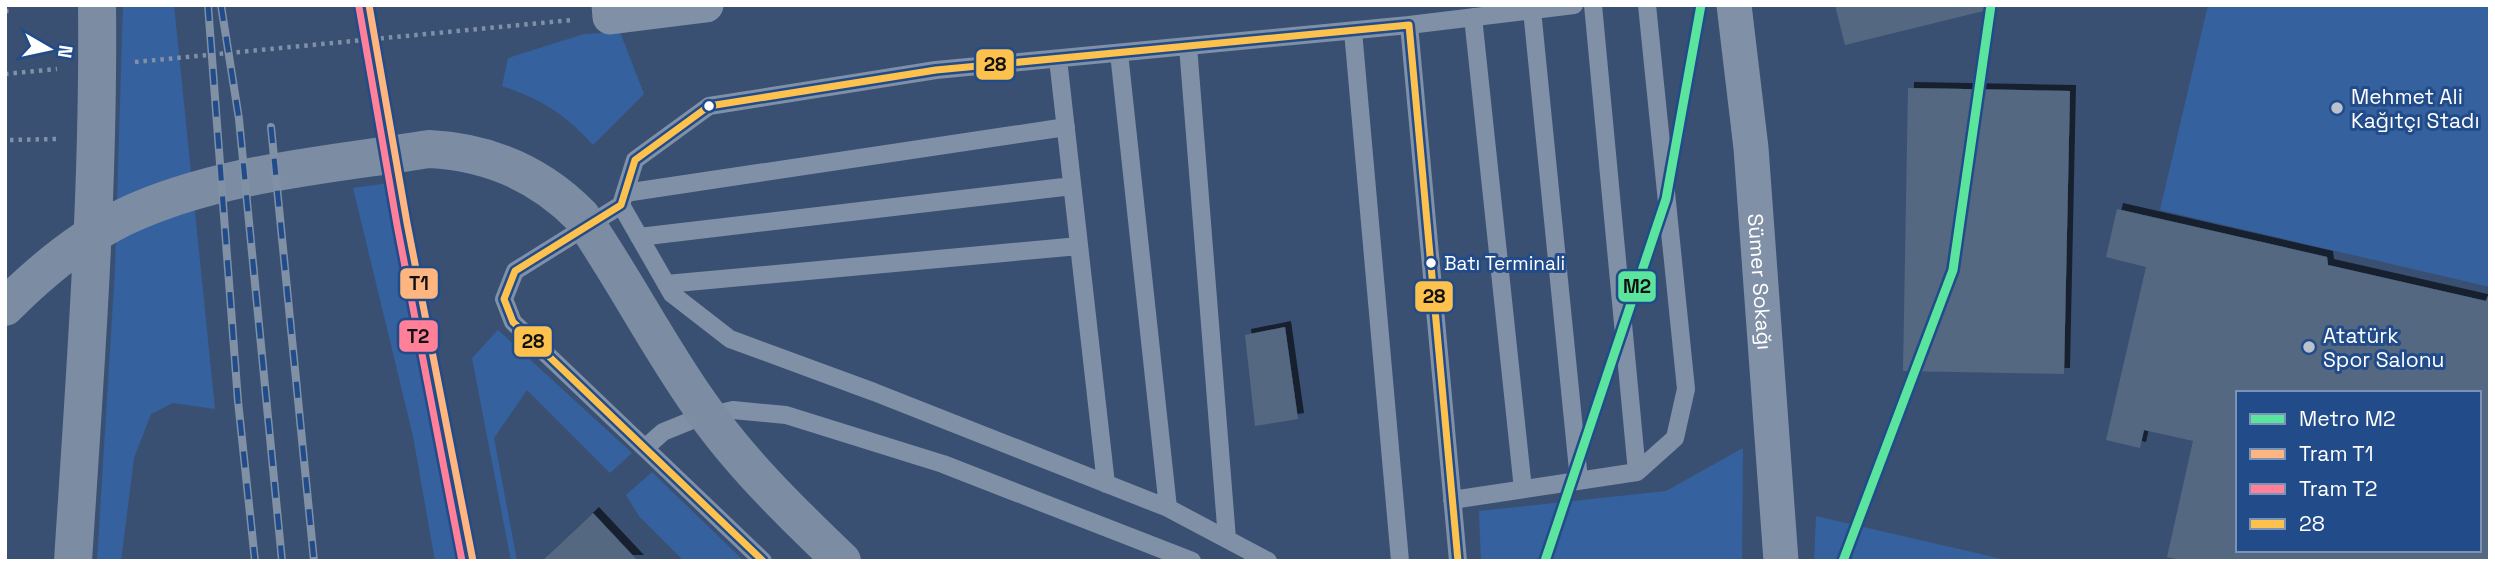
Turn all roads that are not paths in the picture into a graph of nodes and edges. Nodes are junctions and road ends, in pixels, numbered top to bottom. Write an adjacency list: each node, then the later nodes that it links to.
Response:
1 (97, 5): 30 (main road)
2 (706, 5): 8 (street)
3 (1574, 5): 7 (lane)
4 (1593, 5): 23 (lane)
5 (1647, 5): 23 (lane)
6 (1734, 5): 37 (street, Sümer Sokağı)
7 (1532, 10): 9 (lane); 24 (lane)
8 (610, 11)
9 (1473, 18): 10 (lane); 26 (lane)
10 (1409, 25): 11 (lane); 27 (lane)
11 (1353, 30): 12 (lane); 35 (lane)
12 (1188, 46): 13 (lane); 29 (lane)
13 (1119, 53): 14 (lane); 28 (lane)
14 (1058, 58): 15 (lane); 17 (lane)
15 (1066, 127): 16 (lane); 17 (lane)
16 (1072, 186): 18 (lane); 19 (lane)
17 (623, 199): 18 (lane); 22 (lane)
18 (639, 237): 20 (lane)
19 (1079, 246): 20 (lane); 25 (lane)
20 (666, 284): 25 (lane)
21 (5, 307): 32 (main road)
22 (645, 448): 31 (lane); 33 (lane)
23 (1637, 472): 24 (lane)
24 (1579, 480): 26 (lane)
25 (1106, 484): 28 (lane)
26 (1523, 489): 27 (lane)
27 (1452, 500): 36 (lane)
28 (1168, 508): 29 (lane)
29 (1227, 539): 34 (lane)
30 (73, 561)
31 (763, 561)
32 (842, 561)
33 (1192, 561)
34 (1268, 561)
35 (1400, 561)
36 (1458, 561)
37 (1781, 561)

